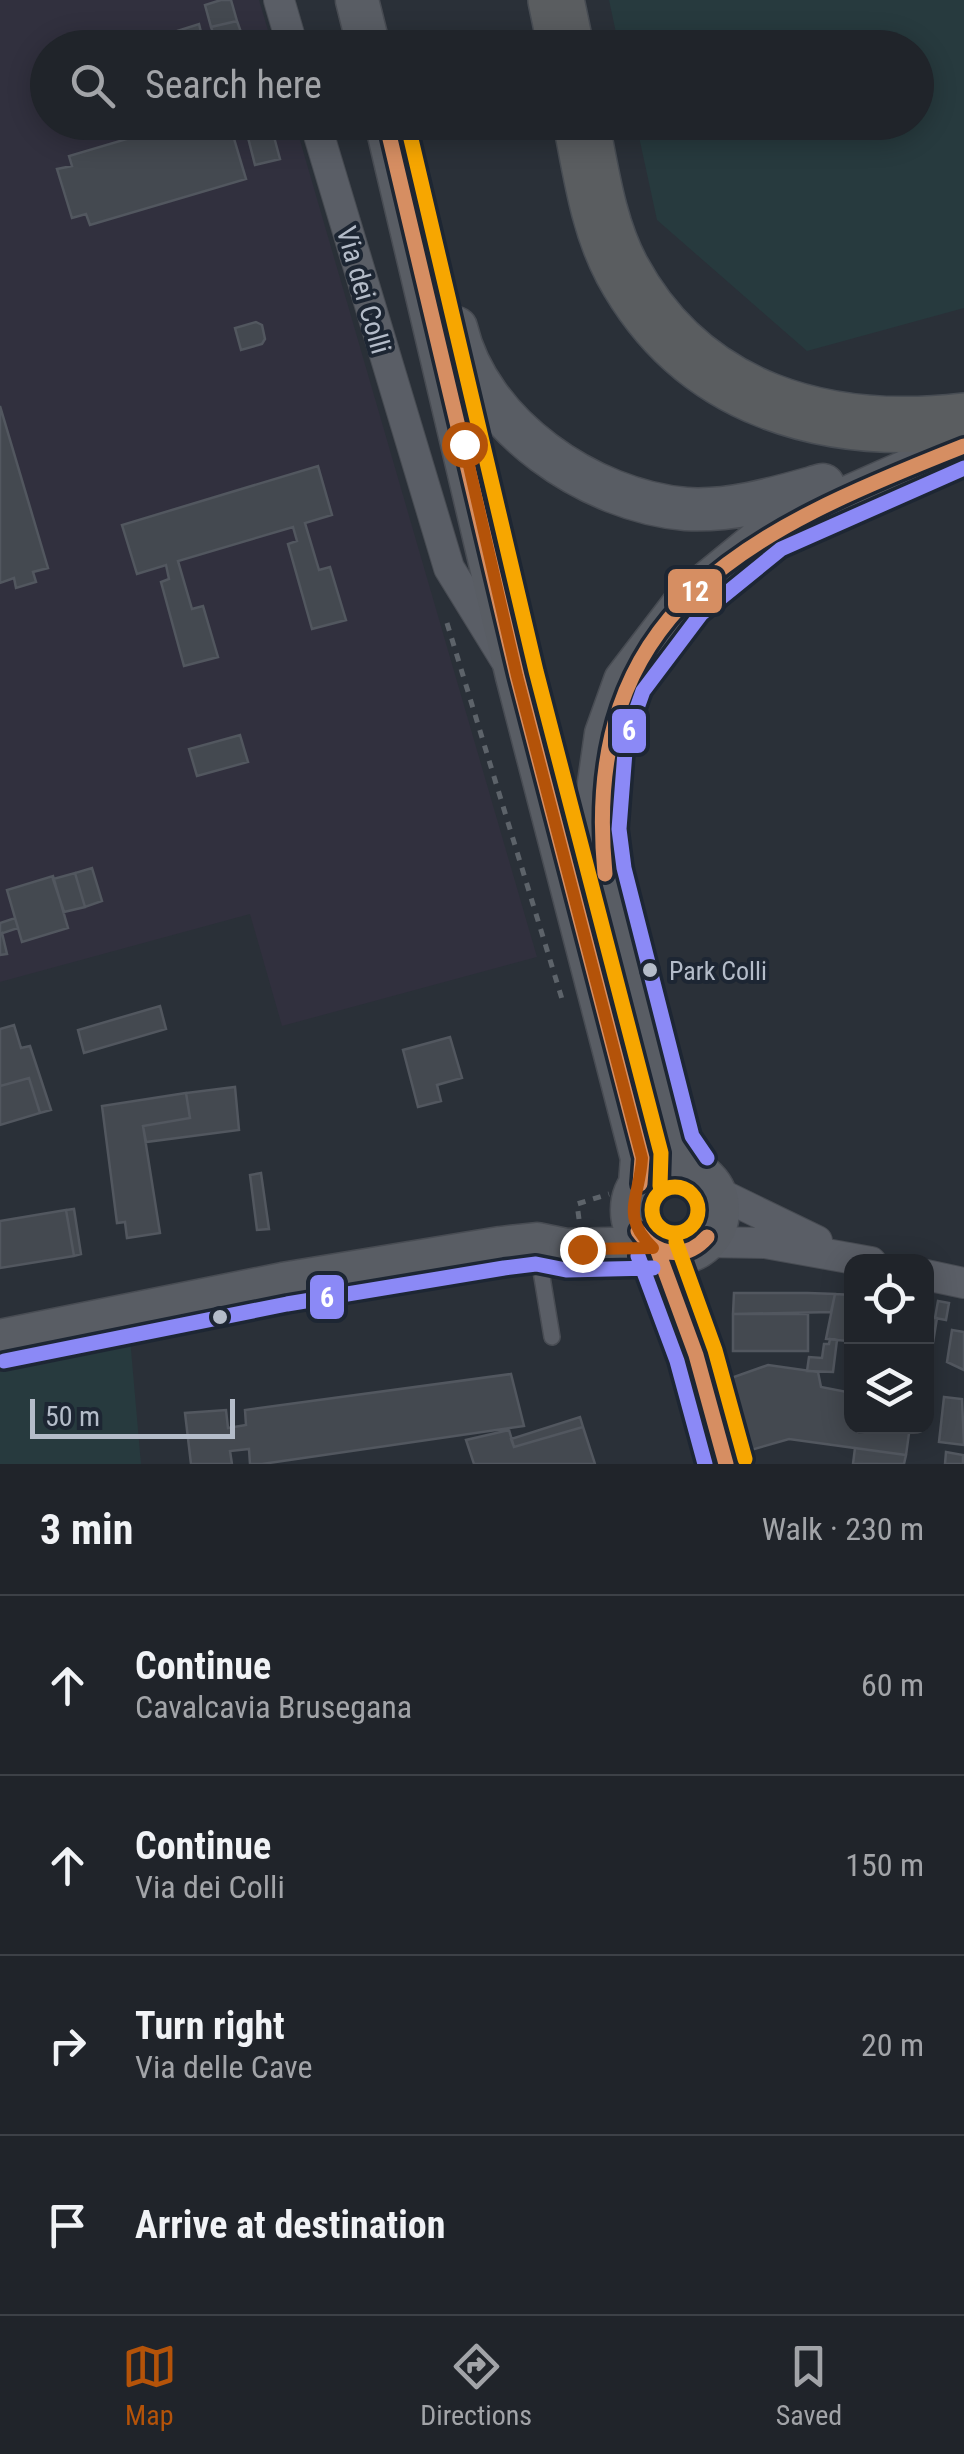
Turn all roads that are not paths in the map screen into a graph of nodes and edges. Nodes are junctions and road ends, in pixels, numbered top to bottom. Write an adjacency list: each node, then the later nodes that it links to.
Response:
1 (279, 0): 4 (street)
2 (357, 0): 5 (main road)
3 (556, 0): 6 (highway)
4 (288, 30)
5 (364, 30)
6 (562, 30)
7 (320, 140): 13 (street, Via dei Colli)
8 (394, 140): 12 (main road)
9 (397, 140): 11 (main road)
10 (585, 140): 11 (highway)
11 (959, 440): 15 (main road)
12 (464, 444): 13 (street); 14 (main road)
13 (412, 457): 14 (street, Via dei Colli)
14 (517, 676): 16 (main road, Via dei Colli)
15 (702, 1180): 16 (main road); 18 (main road, Via dei Colli); 20 (street)
16 (638, 1188): 17 (main road); 19 (main road, Via dei Colli)
17 (536, 1244): 19 (main road); 24 (lane); 25 (main road)
18 (702, 1244): 19 (main road); 21 (street); 26 (main road, Via dei Colli)
19 (655, 1248): 26 (main road, Via dei Colli)
20 (851, 1254)
21 (844, 1256)
22 (934, 1277): 23 (street)
23 (964, 1283)
24 (552, 1337)
25 (0, 1341)
26 (696, 1354): 27 (main road, Via dei Colli)
27 (726, 1464)

